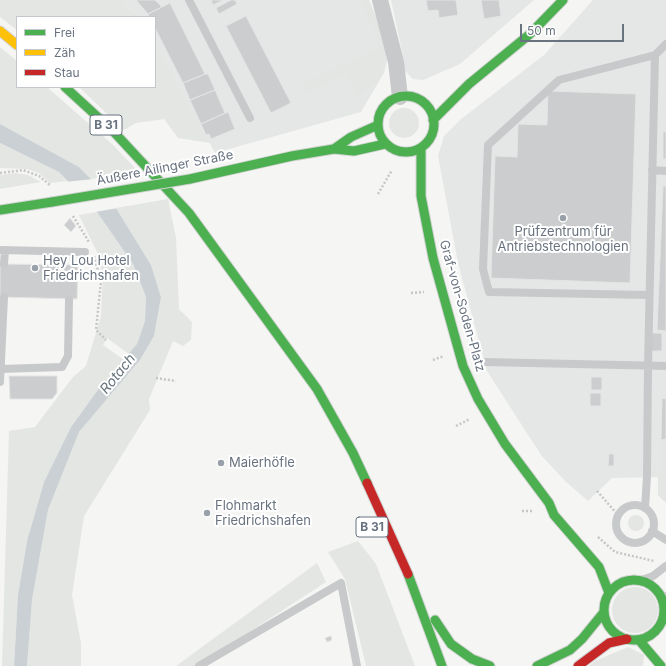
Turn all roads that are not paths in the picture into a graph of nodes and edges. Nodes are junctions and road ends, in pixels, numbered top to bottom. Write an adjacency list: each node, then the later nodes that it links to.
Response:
1 (189, 0): 14 (lane)
2 (380, 0): 11 (street)
3 (563, 0): 8 (main road)
4 (0, 32): 5 (main road)
5 (16, 44)
6 (666, 44): 7 (lane)
7 (655, 55): 22 (lane); 30 (lane)
8 (469, 84): 10 (main road); 15 (main road)
9 (66, 88): 33 (main road, B 31)
10 (444, 94)
11 (400, 97): 13 (main road); 16 (main road)
12 (430, 98): 13 (main road)
13 (420, 100): 15 (main road)
14 (250, 118)
15 (433, 120): 18 (main road)
16 (378, 126): 17 (main road); 19 (main road, Äußere Ailinger Straße)
17 (386, 144): 19 (main road, Äußere Ailinger Straße); 20 (main road)
18 (421, 148): 20 (main road); 25 (main road, Graf-von-Soden-Platz)
19 (334, 149): 26 (main road, Äußere Ailinger Straße, bridge)
20 (402, 152): 21 (main road)
21 (407, 162)
22 (652, 170): 23 (lane); 30 (lane)
23 (666, 171)
24 (412, 174): 25 (main road, Graf-von-Soden-Platz)
25 (420, 190): 40 (main road, Graf-von-Soden-Platz)
26 (0, 210)
27 (2, 250): 28 (lane); 29 (lane)
28 (85, 252)
29 (4, 264)
30 (649, 295): 35 (lane)
31 (4, 297): 37 (lane)
32 (69, 300): 37 (lane)
33 (266, 321): 38 (main road, B 31); 47 (main road, B 31)
34 (485, 362): 35 (lane)
35 (648, 366): 36 (lane); 41 (lane)
36 (666, 366)
37 (1, 369): 39 (lane)
38 (294, 374)
39 (0, 382)
40 (549, 503): 44 (main road, Graf-von-Soden-Platz); 50 (main road, Graf-von-Soden-Platz)
41 (645, 508): 42 (lane); 42 (lane)
42 (652, 531): 43 (lane)
43 (666, 540)
44 (610, 565)
45 (666, 566): 49 (lane)
46 (619, 572): 48 (main road)
47 (409, 577): 59 (main road, B 31); 60 (main road)
48 (628, 580): 49 (main road); 50 (main road)
49 (642, 580): 51 (main road)
50 (609, 593): 52 (main road)
51 (665, 599): 53 (main road)
52 (604, 612): 55 (main road); 61 (main road)
53 (662, 623): 54 (main road); 56 (main road)
54 (664, 638)
55 (627, 639): 56 (main road); 62 (main road)
56 (639, 640): 63 (main road)
57 (199, 666): 58 (lane)
58 (357, 666)
59 (442, 666)
60 (490, 666)
61 (537, 666)
62 (578, 666)
63 (661, 666)

